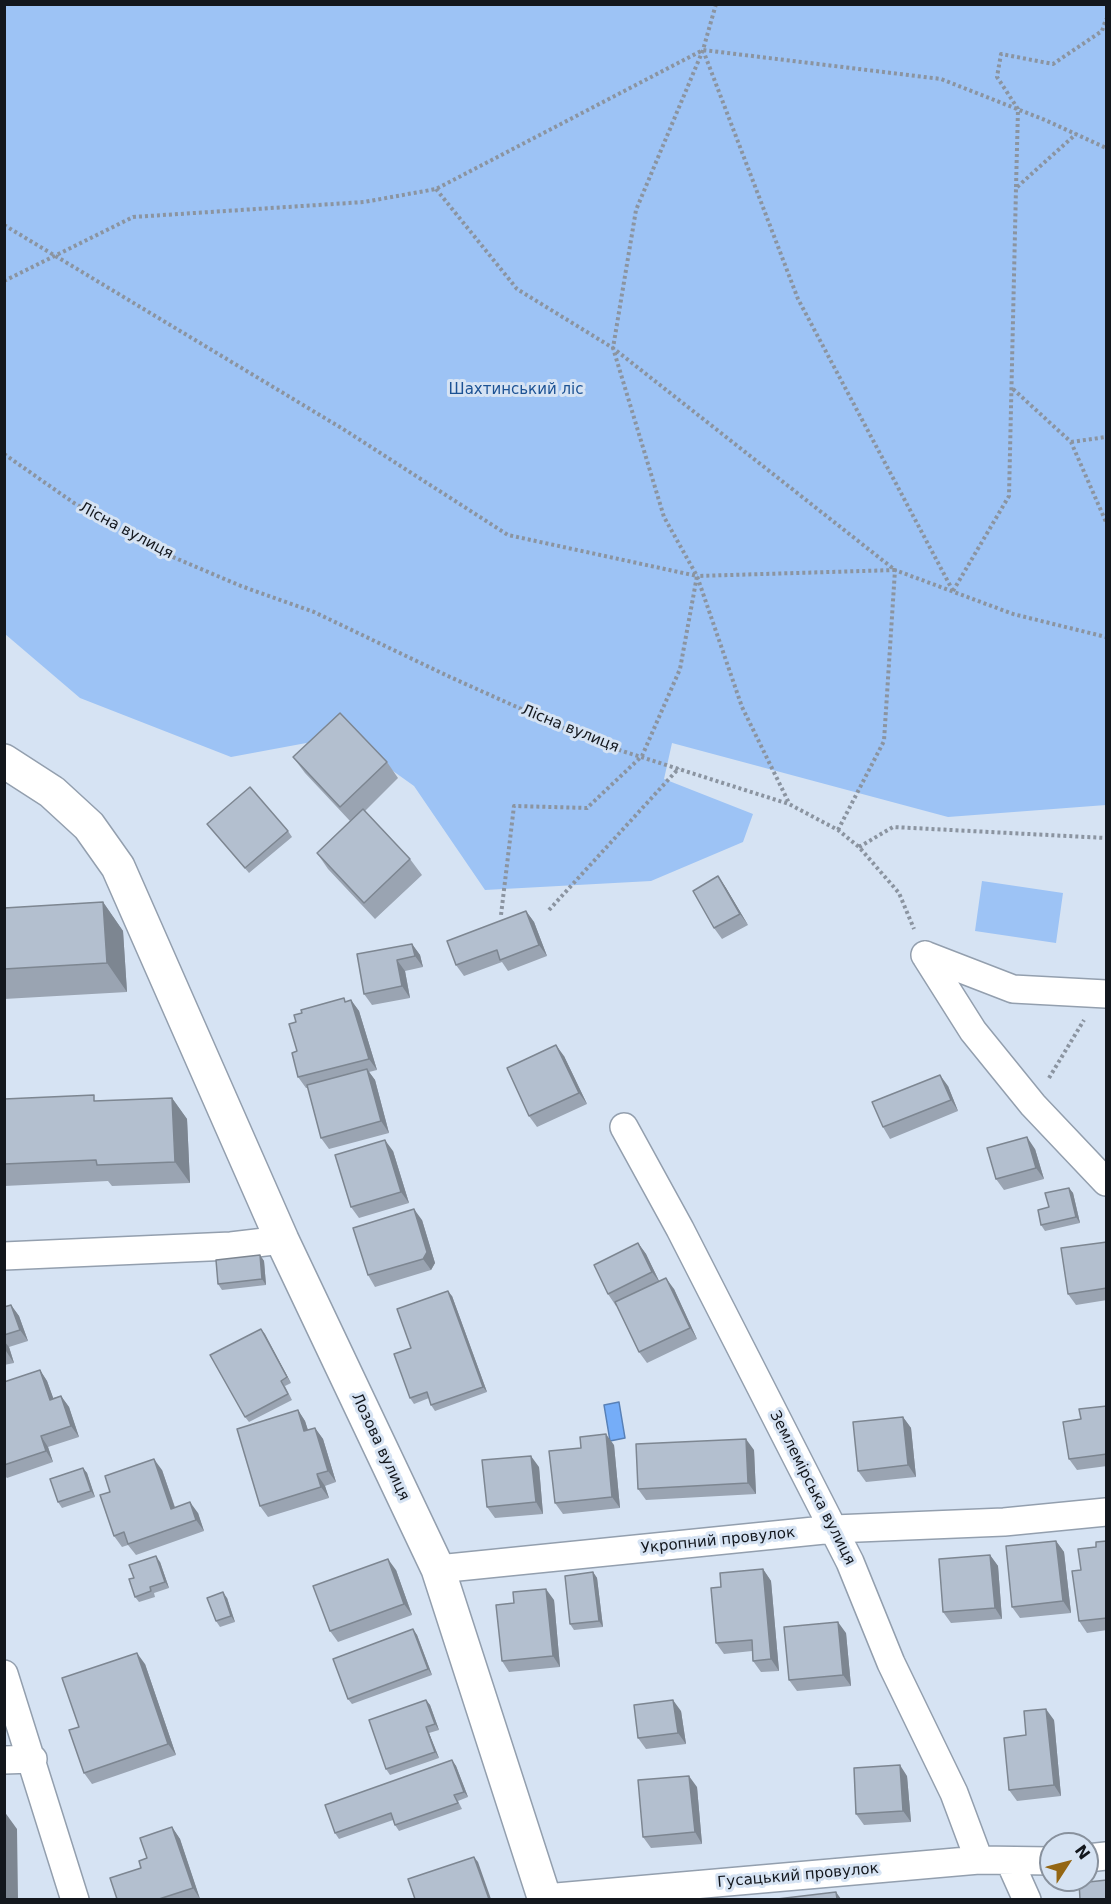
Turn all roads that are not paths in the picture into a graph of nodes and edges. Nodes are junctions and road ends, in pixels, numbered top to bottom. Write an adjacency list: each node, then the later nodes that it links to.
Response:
1 (4, 761): 5 (street, Лозова вулиця)
2 (1103, 994): 4 (street)
3 (624, 1127): 8 (street, Землемірська вулиця)
4 (1107, 1182)
5 (282, 1240): 6 (street); 9 (street, Лозова вулиця)
6 (4, 1257)
7 (1107, 1512): 8 (street, Укропний провулок)
8 (834, 1529): 9 (street, Укропний провулок); 13 (street, Землемірська вулиця)
9 (438, 1569): 17 (street, Лозова вулиця)
10 (4, 1674): 11 (street)
11 (33, 1759): 12 (street); 16 (street)
12 (4, 1760)
13 (979, 1860): 15 (street, Гусацький провулок); 17 (street, Гусацький провулок)
14 (1039, 1861): 15 (street, Гусацький провулок)
15 (1010, 1862): 18 (street)
16 (75, 1899)
17 (545, 1899)
18 (1027, 1899)

